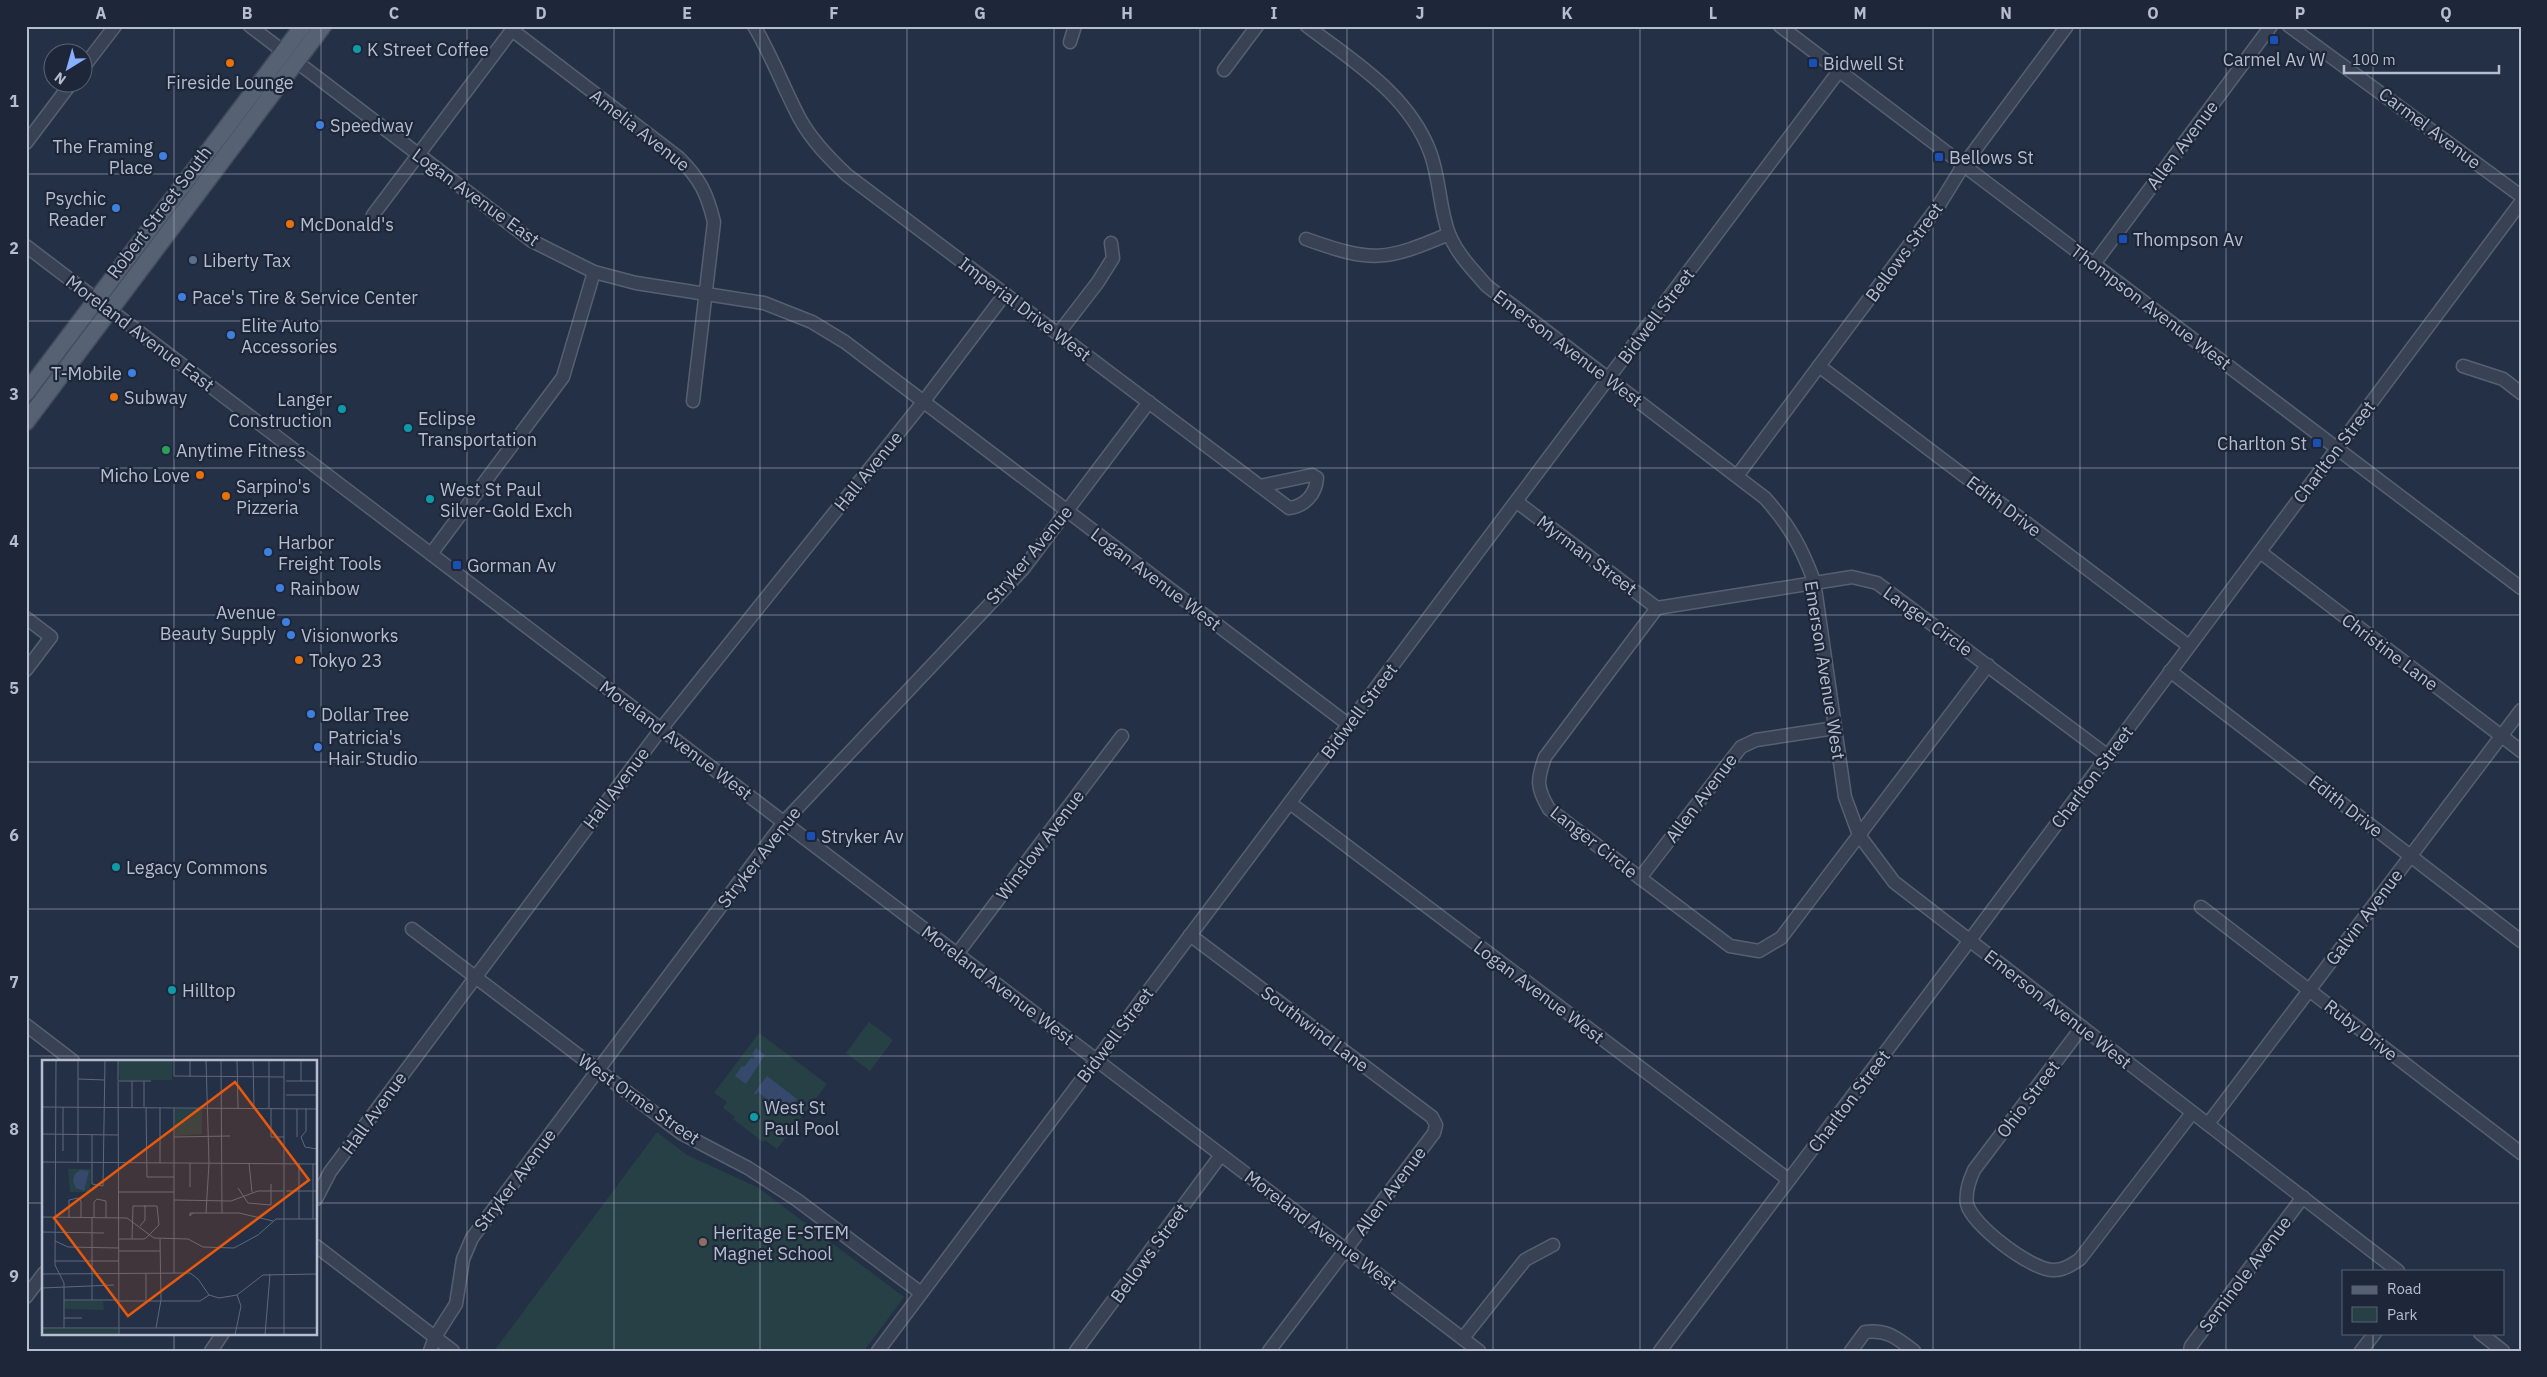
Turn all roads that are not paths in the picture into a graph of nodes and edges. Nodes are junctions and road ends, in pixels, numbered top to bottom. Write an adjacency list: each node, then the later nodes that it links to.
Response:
1 (115, 26): 15 (street)
2 (250, 26): 14 (street)
3 (324, 26): 16 (main road, Robert Street South)
4 (754, 26): 34 (street, Imperial Drive West)
5 (1076, 26): 13 (street)
6 (1257, 26): 17 (street)
7 (1307, 26): 27 (street, Emerson Avenue West)
8 (1780, 26): 18 (street, Thompson Avenue West)
9 (2067, 26): 23 (street, Bellows Street)
10 (2271, 26): 31 (street, Allen Avenue)
11 (2289, 26): 24 (street, Carmel Avenue)
12 (301, 28): 14 (main road, Robert Street South); 16 (main road)
13 (1070, 42)
14 (284, 52): 20 (main road); 35 (main road, Robert Street South)
15 (92, 56)
16 (297, 62): 20 (main road, Robert Street South); 22 (street, Logan Avenue East)
17 (1224, 70)
18 (1839, 71): 23 (street, Thompson Avenue West); 41 (street, Bidwell Street)
19 (64, 92): 21 (street)
20 (274, 93): 36 (main road, Robert Street South)
21 (26, 143)
22 (418, 154): 26 (street); 32 (street, Logan Avenue East); 33 (street, Amelia Avenue)
23 (1963, 166): 31 (street, Thompson Avenue West); 39 (street, Bellows Street)
24 (2521, 196)
25 (2521, 202): 48 (street, Charlton Street)
26 (373, 215)
27 (1449, 234): 28 (street); 41 (street, Emerson Avenue West)
28 (1306, 239)
29 (1111, 243): 37 (street)
30 (26, 246): 35 (street, Moreland Avenue East)
31 (2094, 264): 48 (street, Thompson Avenue West)
32 (594, 272): 33 (street, Logan Avenue East); 54 (street)
33 (707, 292): 38 (street, Logan Avenue East); 44 (street, Amelia Avenue)
34 (1005, 294): 37 (street, Imperial Drive West); 45 (street, Hall Avenue)
35 (97, 300): 36 (street, Moreland Avenue East); 42 (main road, Robert Street South)
36 (111, 310): 47 (main road, Robert Street South); 54 (street, Moreland Avenue East)
37 (1058, 334): 46 (street, Imperial Drive West)
38 (845, 342): 45 (street, Logan Avenue West)
39 (1819, 366): 49 (street, Bellows Street); 60 (street, Edith Drive)
40 (2463, 366): 43 (street)
41 (1608, 380): 49 (street, Emerson Avenue West); 51 (street, Bidwell Street)
42 (26, 393)
43 (2521, 393)
44 (693, 401)
45 (924, 401): 52 (street, Logan Avenue West); 67 (street, Hall Avenue)
46 (1149, 402): 50 (street, Imperial Drive West); 52 (street, Stryker Avenue)
47 (26, 422)
48 (2337, 448): 53 (street, Charlton Street); 56 (street, Thompson Avenue West)
49 (1737, 476): 55 (street, Emerson Avenue West)
50 (1260, 486)
51 (1517, 502): 57 (street, Myrman Street); 65 (street, Bidwell Street)
52 (1067, 511): 65 (street, Logan Avenue West); 73 (street, Stryker Avenue)
53 (2260, 552): 60 (street, Charlton Street); 69 (street, Christine Lane)
54 (431, 554): 59 (street, Moreland Avenue East)
55 (1814, 581): 57 (street, Langer Circle); 61 (street, Langer Circle); 66 (street, Emerson Avenue West)
56 (2521, 588)
57 (1657, 608): 76 (street, Langer Circle)
58 (26, 618): 62 (street)
59 (517, 619): 67 (street, Moreland Avenue West)
60 (2189, 646): 63 (street, Charlton Street)
61 (1988, 665): 71 (street, Langer Circle); 74 (street, Langer Circle)
62 (26, 670)
63 (2170, 672): 71 (street, Charlton Street); 75 (street, Edith Drive)
64 (2521, 710): 69 (street, Galvin Avenue)
65 (1349, 725): 72 (street, Bidwell Street)
66 (1835, 728): 74 (street, Emerson Avenue West); 76 (street, Allen Avenue)
67 (661, 729): 73 (street, Moreland Avenue West); 83 (street, Hall Avenue)
68 (1122, 736): 82 (street, Winslow Avenue)
69 (2501, 736): 70 (street, Christine Lane); 75 (street, Galvin Avenue)
70 (2521, 751)
71 (2108, 756): 80 (street, Charlton Street)
72 (1290, 803): 79 (street, Bidwell Street); 95 (street, Logan Avenue West)
73 (784, 822): 82 (street, Moreland Avenue West); 89 (street, Stryker Avenue)
74 (1859, 835): 76 (street, Langer Circle); 80 (street, Emerson Avenue West)
75 (2410, 856): 81 (street, Edith Drive); 84 (street, Galvin Avenue)
76 (1640, 878)
77 (2200, 907): 84 (street, Ruby Drive)
78 (412, 929): 83 (street, West Orme Street)
79 (1190, 935): 88 (street, Bidwell Street); 92 (street, Southwind Lane)
80 (1970, 940): 86 (street, Emerson Avenue West); 95 (street, Charlton Street)
81 (2521, 941)
82 (957, 954): 88 (street, Moreland Avenue West)
83 (474, 977): 89 (street, West Orme Street); 96 (street, Hall Avenue)
84 (2309, 990): 91 (street, Galvin Avenue); 93 (street, Ruby Drive)
85 (26, 1025): 87 (street)
86 (2082, 1027): 90 (street, Emerson Avenue West); 90 (street, Ohio Street)
87 (72, 1060)
88 (1096, 1060): 94 (street, Moreland Avenue West); 103 (street, Bidwell Street)
89 (598, 1071): 103 (street, West Orme Street); 108 (street, Stryker Avenue)
90 (2192, 1113): 91 (street, Emerson Avenue West)
91 (2208, 1124): 97 (street, Emerson Avenue West)
92 (1436, 1125): 100 (street, Allen Avenue)
93 (2521, 1153)
94 (1221, 1155): 100 (street, Moreland Avenue West); 114 (street, Bellows Street)
95 (1789, 1180): 117 (street, Charlton Street)
96 (318, 1195)
97 (2303, 1197): 101 (street, Emerson Avenue West); 120 (street, Seminole Avenue)
98 (1553, 1245): 109 (street)
99 (318, 1248): 108 (street)
100 (1346, 1249): 109 (street, Moreland Avenue West); 115 (street, Allen Avenue)
101 (2397, 1270)
102 (42, 1277): 104 (street)
103 (921, 1293): 113 (street, Bidwell Street)
104 (26, 1297)
105 (223, 1334): 110 (street)
106 (2374, 1334): 121 (street)
107 (2481, 1334): 122 (street)
108 (435, 1337): 111 (street, Stryker Avenue); 112 (street)
109 (1463, 1338): 116 (street, Moreland Avenue West)
110 (210, 1351)
111 (430, 1351)
112 (453, 1351)
113 (878, 1351)
114 (1076, 1351)
115 (1269, 1351)
116 (1479, 1351)
117 (1660, 1351)
118 (1851, 1351): 119 (street)
119 (1914, 1351)
120 (2190, 1351)
121 (2362, 1351)
122 (2502, 1351)

